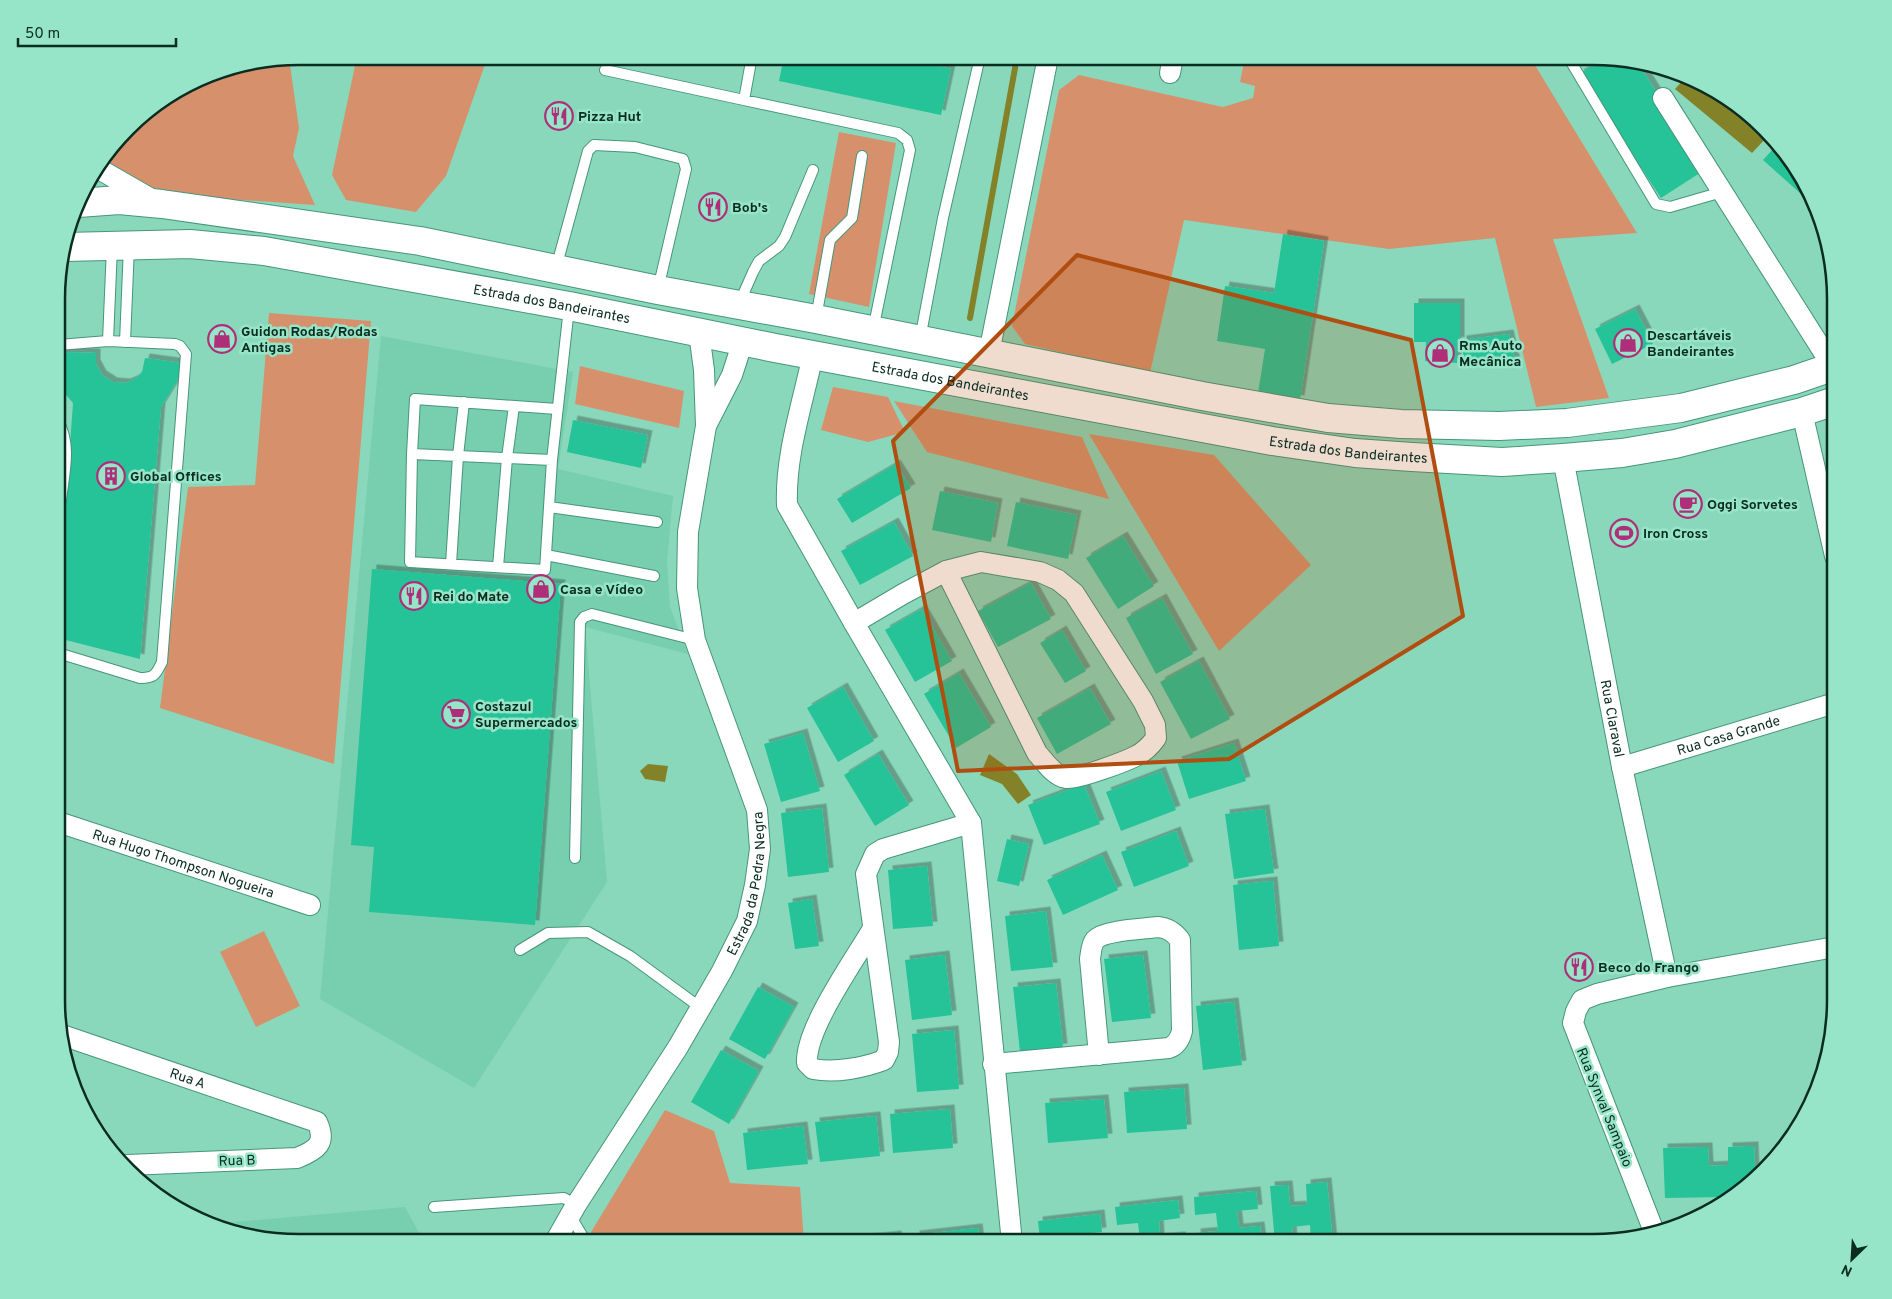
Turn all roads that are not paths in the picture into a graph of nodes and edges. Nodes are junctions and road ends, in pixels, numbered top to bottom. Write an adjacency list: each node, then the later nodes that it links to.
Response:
1 (750, 65): 7 (lane)
2 (978, 65): 23 (lane)
3 (1046, 65): 28 (street)
4 (1573, 65): 11 (lane)
5 (605, 70): 7 (lane)
6 (1663, 98): 11 (street)
7 (744, 100): 21 (lane)
8 (862, 156): 20 (lane)
9 (813, 170): 18 (lane)
10 (103, 171): 13 (street)
11 (1722, 192): 30 (street)
12 (86, 202): 13 (main road, Estrada dos Bandeirantes)
13 (162, 204): 16 (main road, Estrada dos Bandeirantes)
14 (120, 245): 15 (main road, Estrada dos Bandeirantes); 19 (main road, Estrada dos Bandeirantes); 24 (lane); 26 (lane)
15 (71, 247)
16 (556, 269): 17 (main road, Estrada dos Bandeirantes); 17 (lane)
17 (658, 290): 18 (main road, Estrada dos Bandeirantes)
18 (738, 305): 20 (main road, Estrada dos Bandeirantes)
19 (569, 306): 22 (main road, Estrada dos Bandeirantes); 35 (lane)
20 (816, 319): 21 (main road, Estrada dos Bandeirantes)
21 (873, 330): 23 (main road, Estrada dos Bandeirantes)
22 (700, 333): 25 (main road, Estrada dos Bandeirantes); 37 (street, Estrada da Pedra Negra)
23 (920, 340): 28 (main road, Estrada dos Bandeirantes)
24 (108, 341): 26 (lane); 27 (lane)
25 (743, 341): 29 (main road, Estrada dos Bandeirantes); 37 (street, Estrada da Pedra Negra)
26 (125, 342): 55 (lane)
27 (65, 344)
28 (989, 353): 31 (main road, Estrada dos Bandeirantes)
29 (814, 354): 42 (main road, Estrada dos Bandeirantes); 53 (street)
30 (1827, 355)
31 (1827, 368)
32 (464, 402): 34 (lane); 39 (lane); 40 (lane)
33 (1827, 404): 36 (main road, Estrada dos Bandeirantes)
34 (514, 406): 35 (lane); 41 (lane)
35 (558, 409): 43 (lane)
36 (1802, 412): 42 (main road, Estrada dos Bandeirantes); 46 (street)
37 (706, 426): 54 (street, Estrada da Pedra Negra)
38 (65, 437): 44 (lane)
39 (412, 454): 40 (lane); 49 (lane)
40 (458, 456): 41 (lane); 49 (lane)
41 (507, 458): 43 (lane); 50 (lane)
42 (1563, 458): 57 (street, Rua Claraval)
43 (552, 460): 45 (lane)
44 (65, 466)
45 (549, 507): 47 (lane); 48 (lane)
46 (1827, 521)
47 (658, 522)
48 (546, 555): 50 (lane); 52 (lane)
49 (451, 564): 50 (lane)
50 (498, 567)
51 (946, 571): 51 (street); 53 (street)
52 (654, 576)
53 (854, 623): 58 (street)
54 (695, 640): 60 (lane); 66 (street, Estrada da Pedra Negra)
55 (65, 655)
56 (1827, 706): 57 (street, Rua Casa Grande)
57 (1622, 767): 65 (street, Rua Claraval)
58 (971, 823): 62 (street); 69 (street)
59 (65, 824): 61 (street, Rua Hugo Thompson Nogueira)
60 (574, 858)
61 (310, 905)
62 (872, 930): 62 (street)
63 (1827, 947): 65 (street)
64 (520, 950): 66 (lane)
65 (1667, 977): 74 (street, Rua Synval Sampaio)
66 (701, 1008): 73 (street, Estrada da Pedra Negra)
67 (68, 1037): 70 (street, Rua A)
68 (1099, 1054): 68 (street); 69 (street)
69 (993, 1064): 77 (street)
70 (317, 1122): 71 (street, Rua B)
71 (132, 1165)
72 (434, 1207): 73 (lane)
73 (573, 1210): 75 (street, Estrada da Pedra Negra); 76 (lane)
74 (1652, 1227)
75 (560, 1234)
76 (583, 1234)
77 (1011, 1234)

